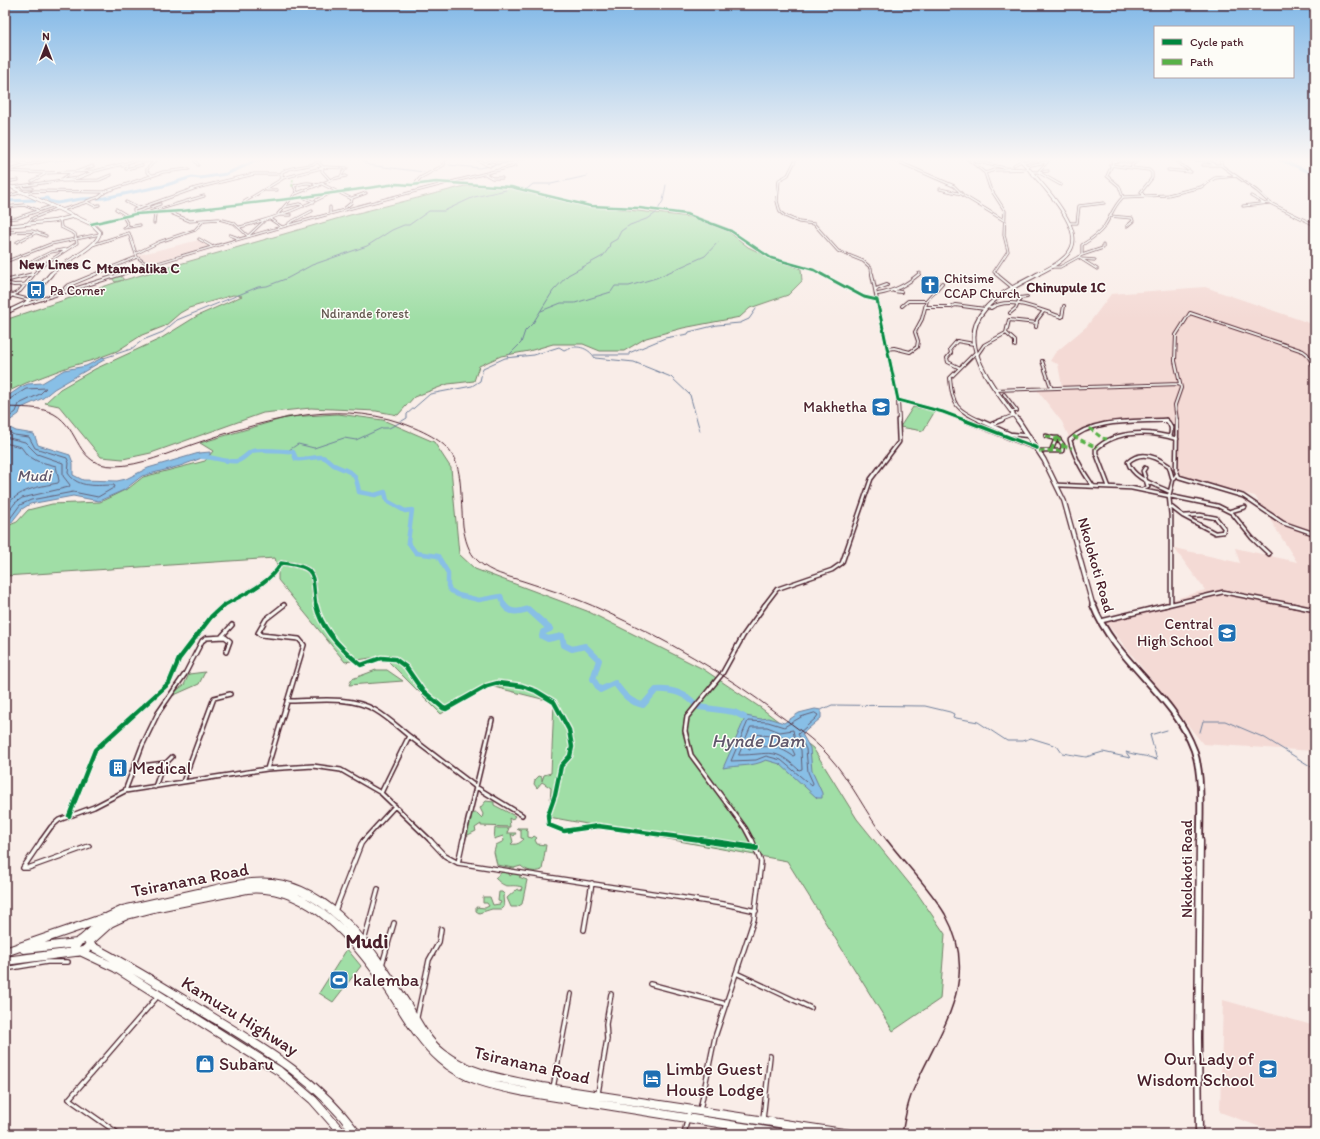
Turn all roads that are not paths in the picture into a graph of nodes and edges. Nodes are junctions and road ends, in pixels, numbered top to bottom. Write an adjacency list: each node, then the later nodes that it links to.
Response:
1 (34, 212): 31 (street)
2 (47, 212): 41 (street)
3 (67, 212): 27 (main road)
4 (121, 212): 24 (street)
5 (151, 212): 22 (street)
6 (170, 212): 23 (street)
7 (171, 212): 32 (street)
8 (280, 212): 25 (street)
9 (286, 212): 25 (street)
10 (310, 212): 45 (street)
11 (334, 212): 21 (street)
12 (663, 212): 96 (street)
13 (781, 212): 86 (street)
14 (991, 212): 36 (street)
15 (1005, 212): 36 (street)
16 (1061, 212): 40 (main road)
17 (1078, 212): 40 (street)
18 (1112, 212): 29 (street)
19 (1289, 212): 46 (street)
20 (135, 213): 22 (street); 24 (street)
21 (330, 213): 45 (street)
22 (145, 214): 23 (street)
23 (155, 214): 39 (street)
24 (126, 215): 28 (street)
25 (278, 215): 26 (street); 33 (street)
26 (291, 215)
27 (75, 216): 35 (main road); 42 (main road)
28 (123, 216): 42 (street); 44 (street)
29 (1110, 216): 30 (street); 66 (street)
30 (1125, 217): 37 (street); 48 (street)
31 (17, 218): 34 (street); 43 (street)
32 (206, 219): 49 (street); 65 (street)
33 (269, 219): 38 (street); 50 (street)
34 (5, 220)
35 (60, 220): 41 (main road); 58 (street)
36 (1005, 221): 85 (street)
37 (1125, 221)
38 (263, 222): 49 (street); 56 (street)
39 (154, 223)
40 (1070, 223): 74 (main road)
41 (27, 224): 43 (main road)
42 (91, 224): 53 (main road)
43 (12, 225): 47 (main road)
44 (140, 225)
45 (289, 225): 50 (street)
46 (1315, 225)
47 (5, 226)
48 (1128, 226)
49 (240, 227): 56 (street)
50 (282, 227): 56 (street)
51 (5, 232): 52 (street)
52 (37, 232): 55 (street); 60 (street)
53 (100, 234): 58 (street); 61 (main road)
54 (230, 235): 57 (street)
55 (46, 236)
56 (248, 236): 57 (street)
57 (239, 238): 63 (street)
58 (78, 239): 64 (street); 71 (street)
59 (199, 239): 63 (street)
60 (17, 242)
61 (92, 245): 65 (street); 82 (main road)
62 (1103, 245): 66 (street)
63 (212, 246): 73 (street)
64 (68, 249): 72 (street); 72 (street)
65 (137, 254): 67 (street)
66 (1082, 255): 68 (street)
67 (137, 256): 73 (street); 75 (street)
68 (1078, 257): 69 (street); 74 (street)
69 (1080, 259): 70 (street); 76 (street)
70 (1095, 260)
71 (5, 262)
72 (44, 264): 79 (street)
73 (148, 265): 88 (street)
74 (1050, 267): 85 (main road)
75 (111, 268): 77 (street); 88 (street)
76 (1097, 269)
77 (112, 271)
78 (920, 273): 87 (street)
79 (33, 274): 80 (street); 83 (street)
80 (5, 282): 83 (street)
81 (942, 283): 97 (street)
82 (43, 284): 83 (street); 95 (main road)
83 (25, 285): 92 (street)
84 (886, 285): 86 (street)
85 (1013, 288): 103 (main road)
86 (876, 289): 91 (street)
87 (893, 291): 89 (street); 91 (street)
88 (66, 292): 98 (street)
89 (901, 292)
90 (5, 294): 92 (street)
91 (878, 294): 96 (street)
92 (14, 295): 94 (street); 95 (street)
93 (1027, 297): 99 (street)
94 (5, 300)
95 (30, 300): 98 (main road)
96 (878, 300): 112 (street)
97 (927, 301): 100 (street); 102 (street)
98 (25, 304): 104 (main road)
99 (1019, 304): 103 (street); 105 (street); 106 (street)
100 (902, 306)
101 (1064, 306): 105 (street)
102 (925, 307): 103 (street); 112 (street)
103 (985, 308): 110 (main road, Nkolokoti Road)
104 (5, 312)
105 (1043, 312): 107 (street)
106 (1010, 313)
107 (1037, 323): 108 (street); 109 (street)
108 (1036, 327)
109 (1006, 333): 111 (street); 113 (street)
110 (974, 344): 113 (main road, Nkolokoti Road); 115 (street)
111 (1015, 346)
112 (887, 349): 121 (street)
113 (976, 354): 115 (street); 119 (main road, Nkolokoti Road)
114 (1042, 361): 118 (street)
115 (960, 368): 123 (street)
116 (1315, 368): 117 (street)
117 (1180, 384): 118 (street); 128 (street)
118 (1051, 387): 119 (street)
119 (996, 390): 122 (main road, Nkolokoti Road)
120 (1004, 394): 122 (street)
121 (898, 400): 129 (street); 171 (street)
122 (1013, 413): 123 (street); 124 (main road, Nkolokoti Road)
123 (992, 424): 124 (street)
124 (1029, 436): 129 (main road, Nkolokoti Road)
125 (1046, 436): 127 (street)
126 (1170, 437): 128 (street); 136 (street); 137 (street)
127 (1054, 438): 130 (street); 130 (street)
128 (1177, 439): 132 (street)
129 (1038, 450): 130 (street); 135 (main road, Nkolokoti Road)
130 (1051, 451)
131 (1146, 468): 133 (street)
132 (1177, 474): 134 (street); 145 (street)
133 (1145, 479): 134 (street); 138 (street); 139 (street)
134 (1173, 480): 139 (street)
135 (1057, 485): 136 (street); 150 (main road, Nkolokoti Road)
136 (1093, 486): 137 (street)
137 (1109, 487): 138 (street)
138 (1141, 490): 140 (street)
139 (1170, 492): 140 (street)
140 (1169, 496): 141 (street); 143 (street)
141 (1170, 506): 144 (street); 147 (street)
142 (1245, 507): 143 (street)
143 (1230, 511): 146 (street)
144 (1183, 516): 144 (street)
145 (1315, 534)
146 (1269, 554)
147 (1172, 604): 149 (street); 150 (street)
148 (284, 605): 155 (street)
149 (1314, 610)
150 (1100, 621): 209 (main road, Nkolokoti Road)
151 (232, 625): 152 (street)
152 (222, 637): 153 (street); 160 (street)
153 (226, 652)
154 (230, 694): 162 (street)
155 (287, 701): 157 (street); 161 (street)
156 (492, 720): 164 (street)
157 (409, 736): 164 (street); 166 (street)
158 (172, 758): 159 (street)
159 (165, 763): 160 (street); 163 (street)
160 (134, 767): 165 (street)
161 (267, 769): 162 (street); 166 (street)
162 (183, 782): 163 (street)
163 (155, 787): 165 (street)
164 (476, 787): 168 (street); 172 (street)
165 (125, 791): 169 (street)
166 (381, 792): 167 (street)
167 (395, 806): 172 (street); 176 (street)
168 (522, 815)
169 (69, 816): 170 (street); 171 (street)
170 (89, 846)
171 (756, 848): 175 (street)
172 (458, 863): 173 (street)
173 (592, 883): 175 (street); 180 (street)
174 (378, 889): 182 (street)
175 (756, 911): 189 (street)
176 (332, 916): 177 (highway, Tsiranana Road); 181 (highway, Tsiranana Road); 182 (highway, Tsiranana Road); 200 (highway, Tsiranana Road)
177 (108, 917): 181 (highway, Tsiranana Road); 183 (highway)
178 (394, 923): 187 (street)
179 (441, 929): 196 (street)
180 (584, 930)
181 (85, 942): 183 (highway); 184 (highway); 184 (highway); 205 (highway, Kamuzu Highway)
182 (363, 945): 187 (highway, Tsiranana Road)
183 (7, 952)
184 (79, 952): 185 (highway); 191 (highway, Kamuzu Highway)
185 (5, 961)
186 (68, 962): 188 (street)
187 (382, 968): 196 (highway, Tsiranana Road)
188 (5, 969)
189 (736, 973): 194 (street); 195 (street)
190 (650, 984): 194 (street)
191 (160, 994): 203 (street); 204 (highway, Kamuzu Highway)
192 (571, 994): 198 (street)
193 (611, 994): 199 (street)
194 (726, 1004): 201 (street)
195 (811, 1008)
196 (416, 1020): 198 (highway, Tsiranana Road)
197 (770, 1056): 202 (street)
198 (553, 1088): 199 (highway, Tsiranana Road)
199 (597, 1096): 200 (highway, Tsiranana Road)
200 (689, 1114): 201 (highway, Tsiranana Road); 206 (street)
201 (699, 1115): 202 (highway, Tsiranana Road); 207 (highway, Tsiranana Road)
202 (763, 1121): 208 (highway, Tsiranana Road)
203 (119, 1134)
204 (343, 1134)
205 (357, 1134)
206 (684, 1134)
207 (786, 1134)
208 (850, 1134)
209 (1199, 1134)

